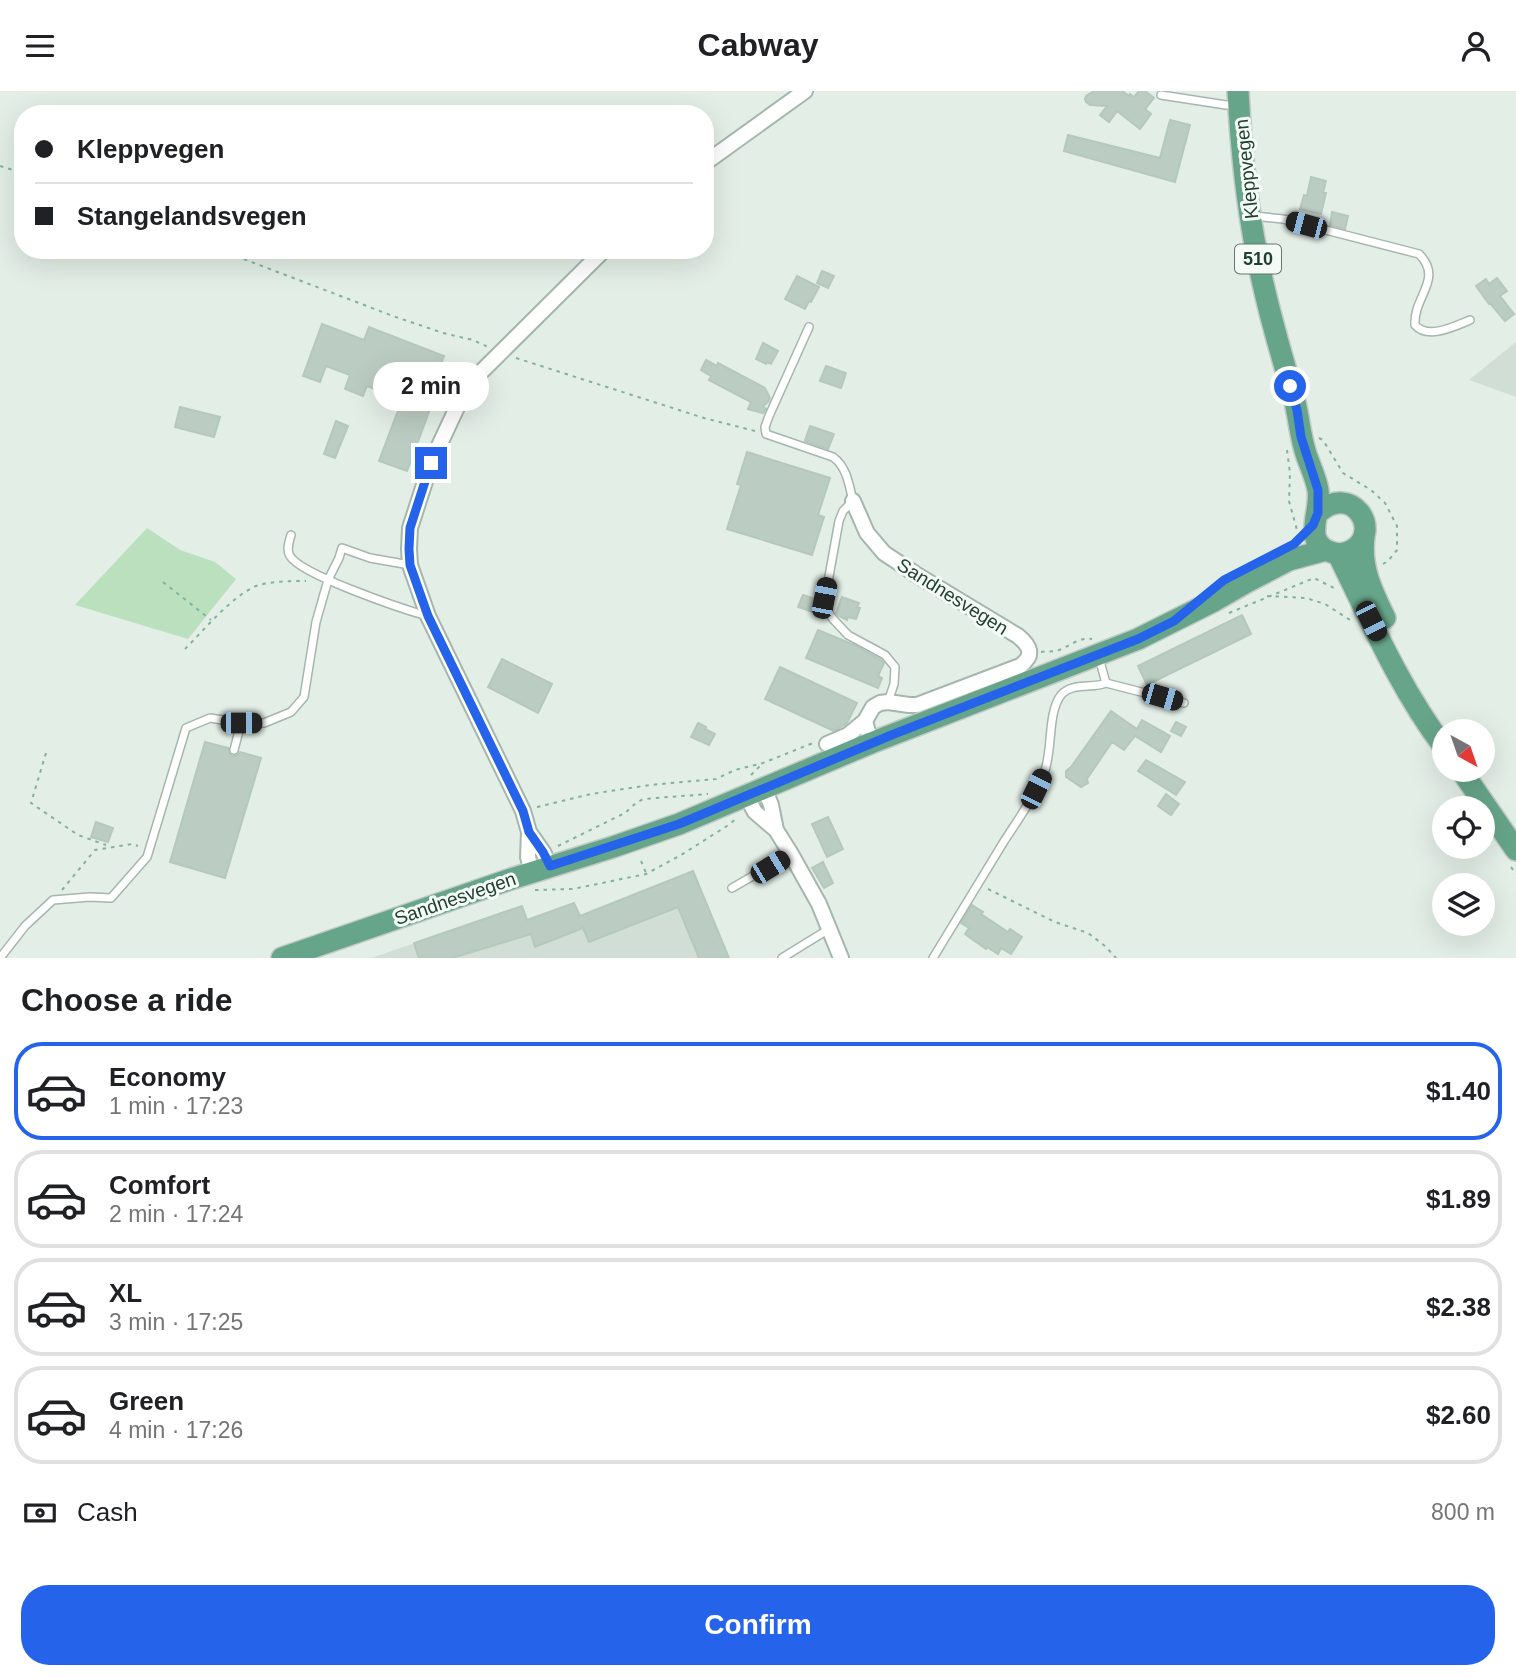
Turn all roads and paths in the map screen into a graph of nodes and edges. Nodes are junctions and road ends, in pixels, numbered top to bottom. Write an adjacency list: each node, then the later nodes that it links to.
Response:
1 (805, 91): 4 (street)
2 (1161, 95): 3 (lane)
3 (1239, 98): 5 (main road, Kleppvegen / 510)
4 (714, 157)
5 (1250, 216): 8 (lane); 11 (main road, Kleppvegen / 510)
6 (244, 259): 10 (path)
7 (595, 259): 10 (street)
8 (1470, 320)
9 (809, 327): 12 (lane)
10 (499, 353): 12 (path); 19 (street)
11 (1297, 410): 14 (main road, Kleppvegen / 510); 15 (main road, Kleppvegen / 510)
12 (766, 434): 13 (lane)
13 (853, 501): 30 (street, Sandnesvegen); 33 (lane)
14 (1348, 504): 15 (main road); 17 (main road, Kleppvegen / 510)
15 (1316, 519): 18 (main road, Kleppvegen / 510); 27 (main road, Sandnesvegen)
16 (291, 535): 20 (lane)
17 (1364, 537): 18 (main road); 35 (main road, Kleppvegen / 510)
18 (1332, 552): 27 (main road, Sandnesvegen); 38 (main road, Kleppvegen / 510)
19 (410, 565): 20 (lane); 25 (street)
20 (328, 580): 25 (lane); 26 (path); 37 (lane)
21 (163, 582): 26 (path)
22 (1336, 588): 23 (path)
23 (1266, 596): 24 (path); 28 (path)
24 (1228, 613)
25 (428, 616): 47 (street)
26 (212, 621): 29 (path)
27 (1174, 621): 31 (main road, Sandnesvegen)
28 (1354, 622)
29 (185, 649)
30 (1030, 653): 31 (path); 33 (street)
31 (1098, 654): 32 (lane); 39 (main road, Sandnesvegen)
32 (1106, 683): 34 (lane); 59 (lane)
33 (888, 702): 36 (street)
34 (1184, 703)
35 (1437, 719)
36 (866, 721): 39 (street); 40 (street)
37 (241, 723): 41 (lane); 53 (lane)
38 (1432, 731)
39 (871, 743): 46 (main road, Sandnesvegen)
40 (827, 744): 43 (path)
41 (234, 750)
42 (46, 753): 52 (path)
43 (763, 763): 46 (path); 47 (path)
44 (1469, 782): 54 (main road)
45 (709, 794): 57 (path)
46 (753, 794): 48 (path); 50 (street); 50 (street); 57 (main road, Sandnesvegen)
47 (523, 811): 51 (street)
48 (736, 819): 49 (path); 58 (path)
49 (724, 823)
50 (776, 830): 55 (street)
51 (529, 832): 57 (street); 57 (street)
52 (106, 845)
53 (149, 849): 61 (path); 61 (lane)
54 (1516, 850)
55 (792, 854): 60 (lane); 62 (street)
56 (641, 861): 58 (path)
57 (542, 869): 58 (path); 64 (main road, Sandnesvegen)
58 (646, 874)
59 (978, 884): 67 (lane); 68 (path)
60 (732, 888)
61 (53, 900): 63 (lane)
62 (829, 928): 65 (lane); 66 (street)
63 (0, 958)
64 (282, 958)
65 (782, 958)
66 (841, 958)
67 (933, 958)
68 (1116, 958)

